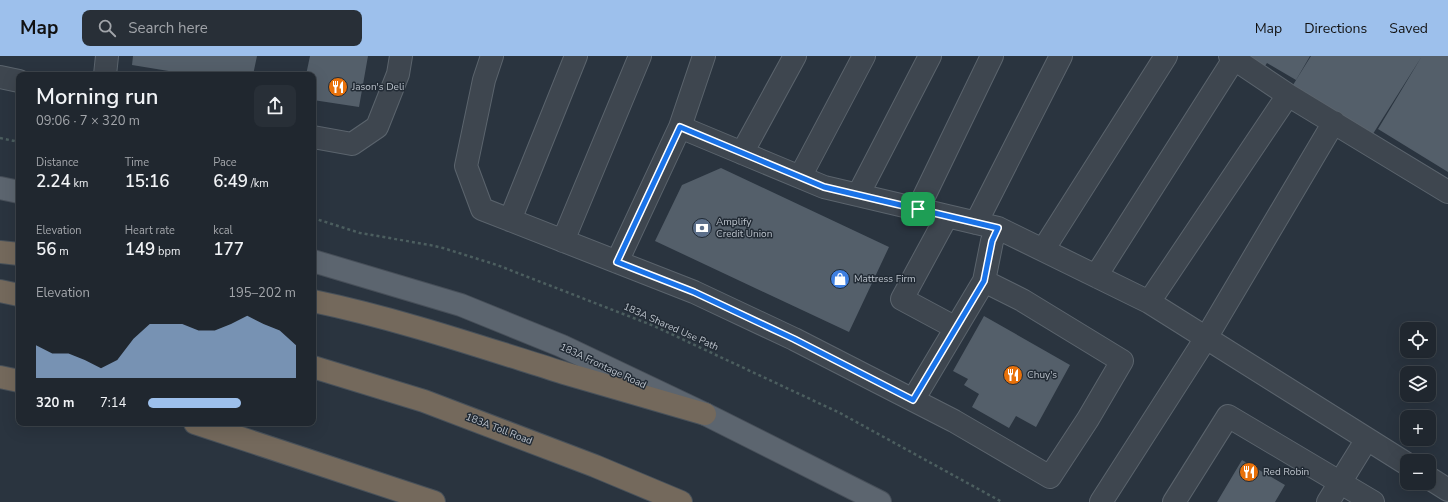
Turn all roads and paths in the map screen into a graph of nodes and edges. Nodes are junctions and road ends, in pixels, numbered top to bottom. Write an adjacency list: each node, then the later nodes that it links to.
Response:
1 (108, 56): 14 (lane)
2 (401, 56): 21 (lane)
3 (492, 56): 32 (lane)
4 (576, 56): 32 (lane)
5 (640, 56): 35 (lane)
6 (704, 56): 19 (lane)
7 (795, 56): 23 (lane)
8 (864, 56): 24 (lane)
9 (930, 56): 28 (lane)
10 (992, 56): 29 (lane)
11 (1061, 56): 33 (lane)
12 (1166, 56): 36 (lane)
13 (1232, 57): 17 (lane); 41 (lane)
14 (105, 72)
15 (0, 77): 16 (lane)
16 (16, 80)
17 (1288, 95): 18 (lane); 46 (lane)
18 (1334, 122): 27 (lane); 48 (lane)
19 (680, 127): 23 (lane); 39 (lane)
20 (0, 138): 22 (path)
21 (316, 138)
22 (16, 141)
23 (742, 153): 24 (lane)
24 (800, 177): 28 (lane)
25 (0, 188): 26 (main road)
26 (16, 191)
27 (1448, 192)
28 (858, 195): 29 (lane)
29 (918, 209): 30 (lane)
30 (947, 216): 33 (lane); 47 (lane)
31 (316, 219): 63 (path, 183A Shared Use Path)
32 (510, 220): 35 (lane)
33 (976, 223): 34 (lane)
34 (998, 228): 36 (lane); 42 (lane)
35 (563, 241): 39 (lane)
36 (1043, 250): 41 (lane)
37 (0, 252): 38 (highway)
38 (16, 254)
39 (617, 262): 52 (lane)
40 (316, 263): 53 (main road, 183A Frontage Road)
41 (1096, 276): 46 (lane)
42 (984, 281): 47 (lane); 52 (lane)
43 (0, 291): 44 (highway)
44 (16, 294)
45 (316, 302): 53 (highway)
46 (1149, 302): 48 (lane)
47 (956, 328): 52 (lane)
48 (1206, 338): 55 (lane); 64 (lane)
49 (316, 368): 61 (highway, 183A Toll Road)
50 (0, 377): 51 (highway)
51 (16, 380)
52 (913, 400)
53 (705, 414): 62 (main road, 183A Frontage Road)
54 (204, 426): 60 (highway)
55 (1367, 439): 56 (lane); 57 (lane)
56 (1400, 460)
57 (1340, 482): 65 (lane); 66 (lane); 67 (lane)
58 (1436, 482): 59 (lane)
59 (1448, 490)
60 (434, 502)
61 (681, 502)
62 (880, 502)
63 (1002, 502)
64 (1101, 502)
65 (1174, 502)
66 (1328, 502)
67 (1372, 502)

